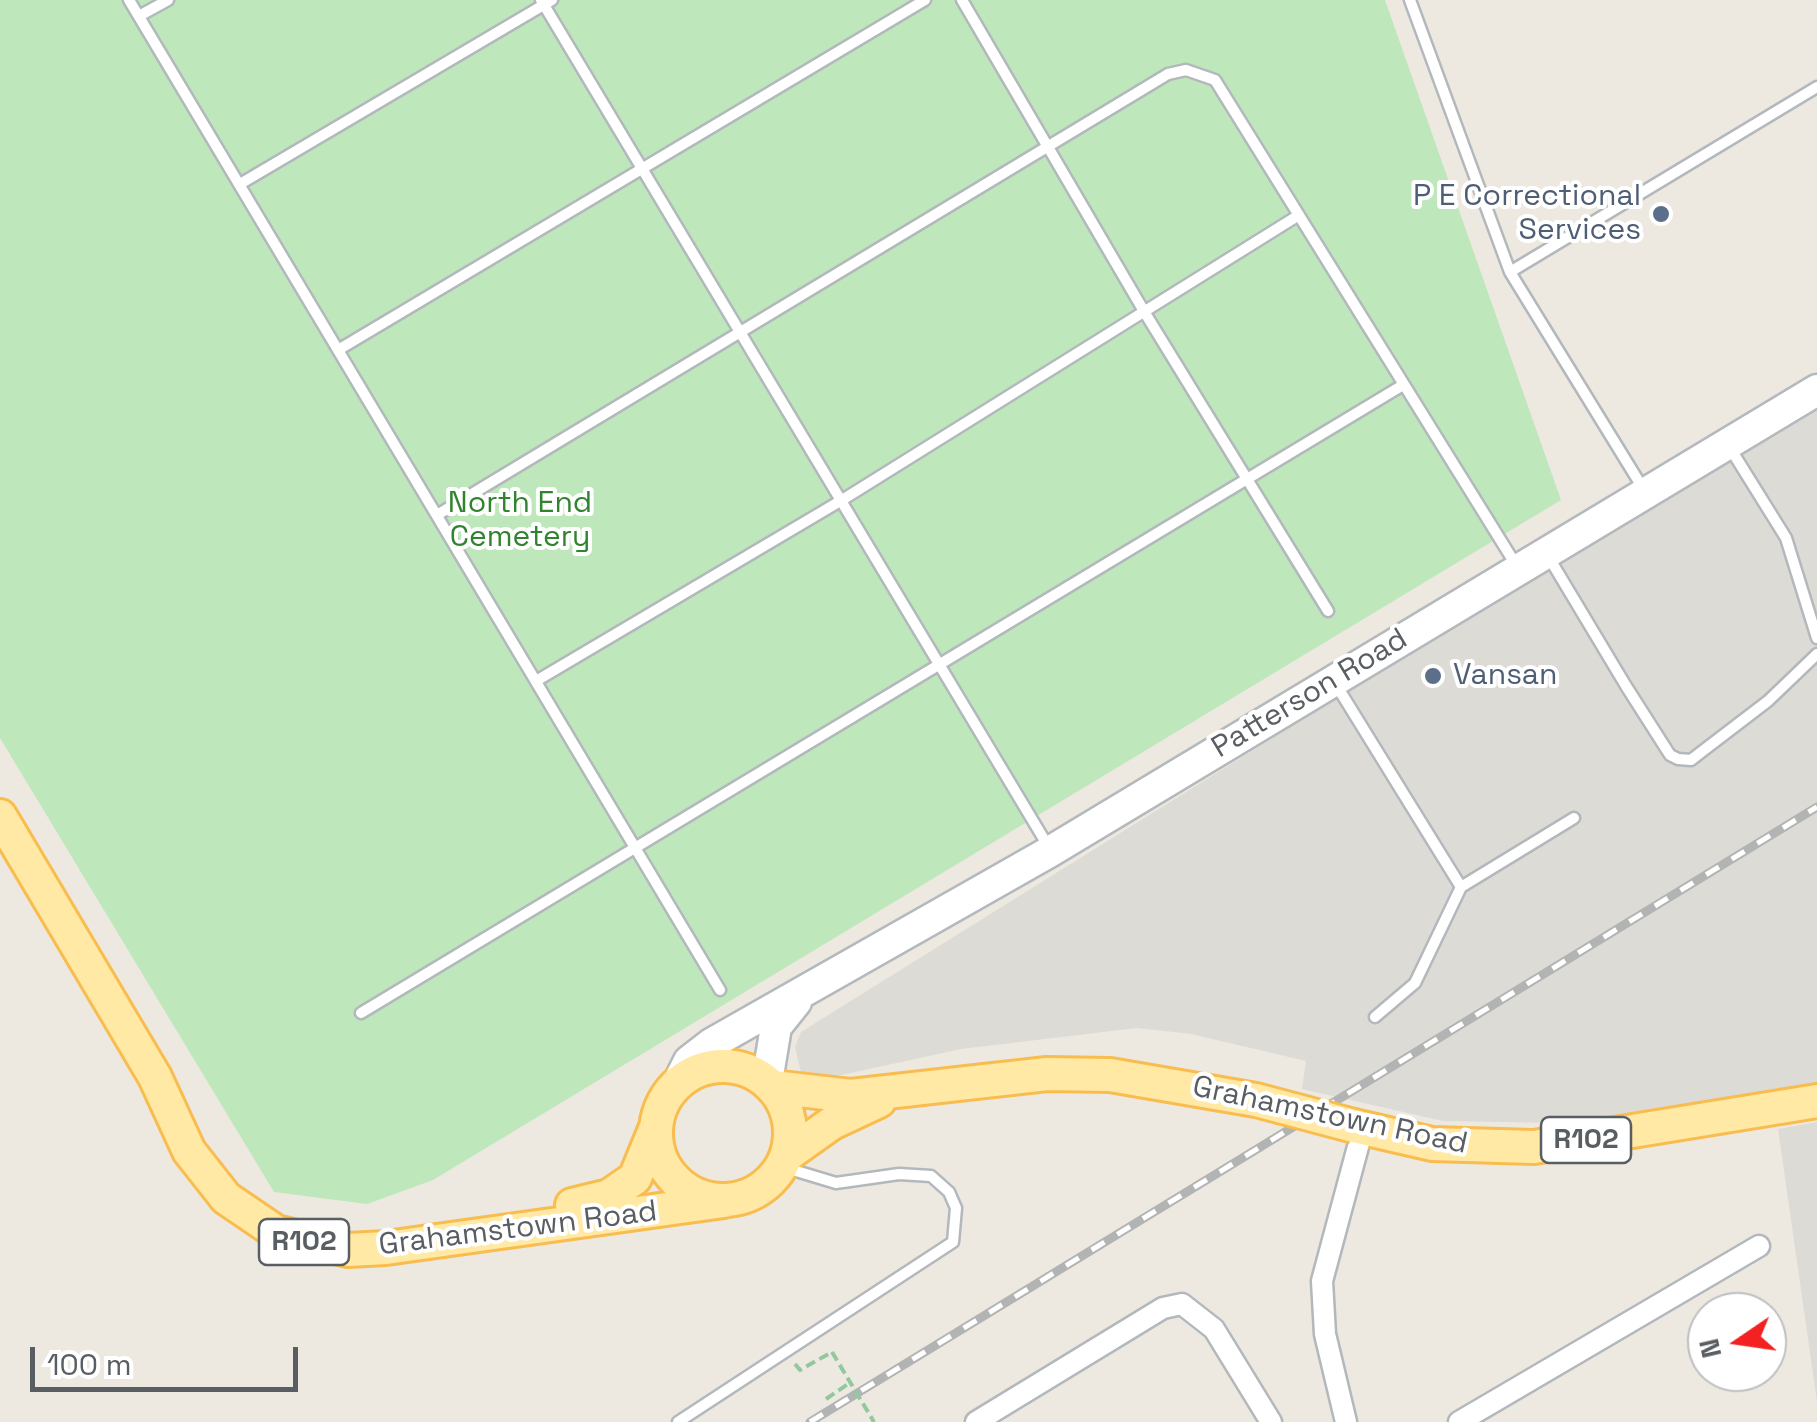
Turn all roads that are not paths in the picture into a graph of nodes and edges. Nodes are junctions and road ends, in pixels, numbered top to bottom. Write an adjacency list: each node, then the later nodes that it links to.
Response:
1 (129, 0): 7 (lane)
2 (168, 0): 7 (lane)
3 (924, 0): 10 (lane)
4 (962, 0): 9 (lane)
5 (1410, 0): 13 (lane)
6 (545, 2): 10 (lane); 11 (lane)
7 (139, 16): 11 (lane)
8 (1817, 87): 13 (lane)
9 (1047, 148): 12 (lane); 14 (lane); 15 (lane)
10 (640, 168): 15 (lane); 16 (lane)
11 (240, 184): 16 (lane)
12 (1299, 215): 14 (lane); 17 (lane)
13 (1510, 272): 21 (lane)
14 (1145, 314): 20 (lane); 22 (lane)
15 (742, 332): 22 (lane); 23 (lane)
16 (338, 350): 23 (lane)
17 (1403, 385): 20 (lane); 25 (lane)
18 (1817, 390): 19 (street, Patterson Road)
19 (1727, 443): 21 (street, Patterson Road); 27 (lane)
20 (1248, 482): 26 (lane); 29 (lane)
21 (1644, 490): 24 (street, Patterson Road)
22 (842, 500): 29 (lane); 31 (lane)
23 (437, 515): 31 (lane)
24 (1545, 551): 25 (street, Patterson Road); 28 (lane)
25 (1518, 568): 30 (street, Patterson Road)
26 (1328, 611)
27 (1817, 638)
28 (1817, 654)
29 (941, 664): 34 (lane); 35 (lane)
30 (1333, 680): 35 (street, Patterson Road); 36 (lane)
31 (536, 681): 34 (lane)
32 (0, 816): 41 (main road, Grahamstown Road / R102)
33 (1574, 818): 36 (lane)
34 (635, 847): 37 (lane); 39 (lane)
35 (1051, 851): 38 (street, Patterson Road)
36 (1461, 888): 40 (lane)
37 (720, 990)
38 (802, 996): 42 (street, Patterson Road); 43 (street, Patterson Road)
39 (361, 1012)
40 (1375, 1018)
41 (155, 1077): 46 (main road, Grahamstown Road / R102); 49 (main road, Grahamstown Road / R102)
42 (678, 1082): 43 (main road, Grahamstown Road / R102); 46 (main road, Grahamstown Road / R102)
43 (770, 1084): 44 (main road, Grahamstown Road / R102); 48 (main road)
44 (901, 1092): 47 (main road, Grahamstown Road / R102, bridge); 48 (main road, Grahamstown Road / R102)
45 (1817, 1101): 47 (main road, Grahamstown Road / R102)
46 (656, 1127): 49 (main road, Grahamstown Road)
47 (1359, 1127): 54 (street)
48 (784, 1161): 49 (main road, Grahamstown Road / R102); 51 (lane)
49 (724, 1200)
50 (1759, 1246): 55 (street)
51 (678, 1422)
52 (976, 1422): 53 (street)
53 (1271, 1422)
54 (1346, 1422)
55 (1459, 1422)

